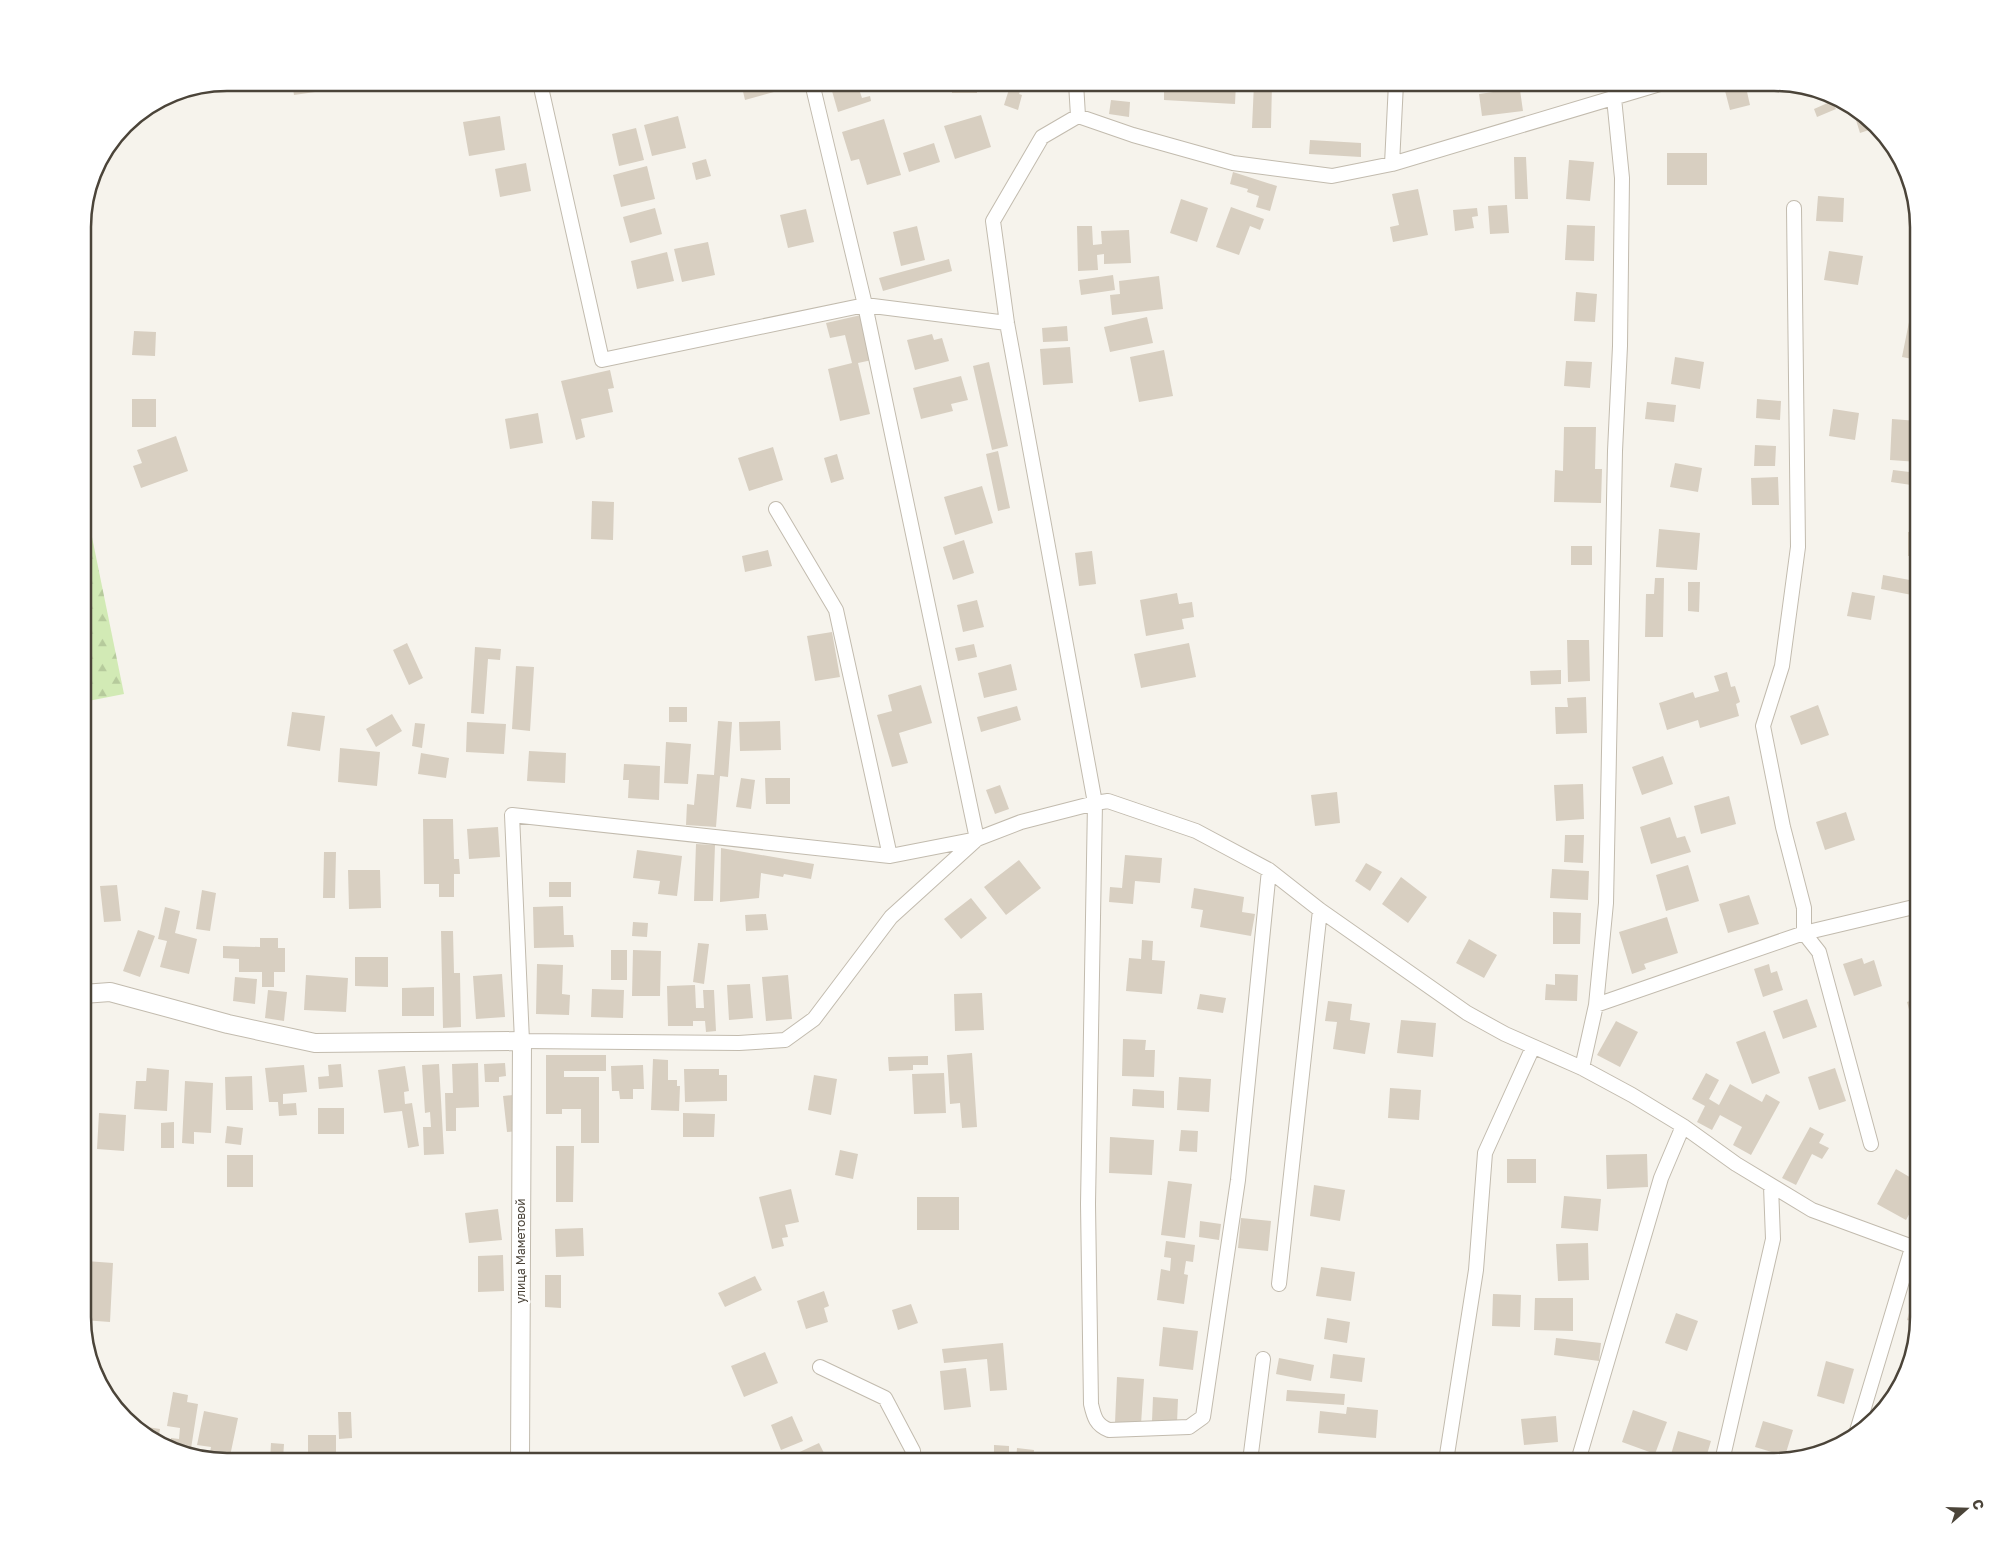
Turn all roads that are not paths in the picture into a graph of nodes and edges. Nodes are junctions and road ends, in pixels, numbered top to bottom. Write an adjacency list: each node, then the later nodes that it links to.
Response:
1 (1077, 91): 7 (street)
2 (1396, 91): 8 (street)
3 (1635, 91): 6 (street)
4 (542, 92): 10 (street)
5 (814, 92): 10 (street)
6 (1614, 98): 8 (street); 21 (street)
7 (1078, 116): 8 (street); 11 (street)
8 (1392, 164)
9 (1794, 208): 19 (street)
10 (865, 305): 11 (street); 14 (street)
11 (1007, 323): 13 (street)
12 (776, 508): 15 (street)
13 (1095, 803): 14 (street); 16 (street); 16 (street)
14 (977, 839): 15 (street); 22 (street)
15 (890, 856): 22 (street)
16 (1269, 870): 18 (street)
17 (1910, 908): 19 (street)
18 (1320, 910): 23 (street); 30 (street)
19 (1804, 933): 21 (street); 26 (street)
20 (92, 993): 22 (street)
21 (1596, 1006): 24 (street)
22 (522, 1041): 34 (street, улица Маметовой)
23 (1533, 1047): 24 (street); 37 (street)
24 (1582, 1068): 25 (street)
25 (1683, 1126): 27 (street); 38 (street)
26 (1871, 1144)
27 (1771, 1186): 28 (street); 39 (street)
28 (1910, 1246)
29 (1910, 1264): 33 (street)
30 (1279, 1284)
31 (1263, 1358): 36 (street)
32 (820, 1367): 35 (street)
33 (1860, 1422)
34 (520, 1453)
35 (913, 1453)
36 (1251, 1453)
37 (1447, 1453)
38 (1581, 1453)
39 (1724, 1453)

